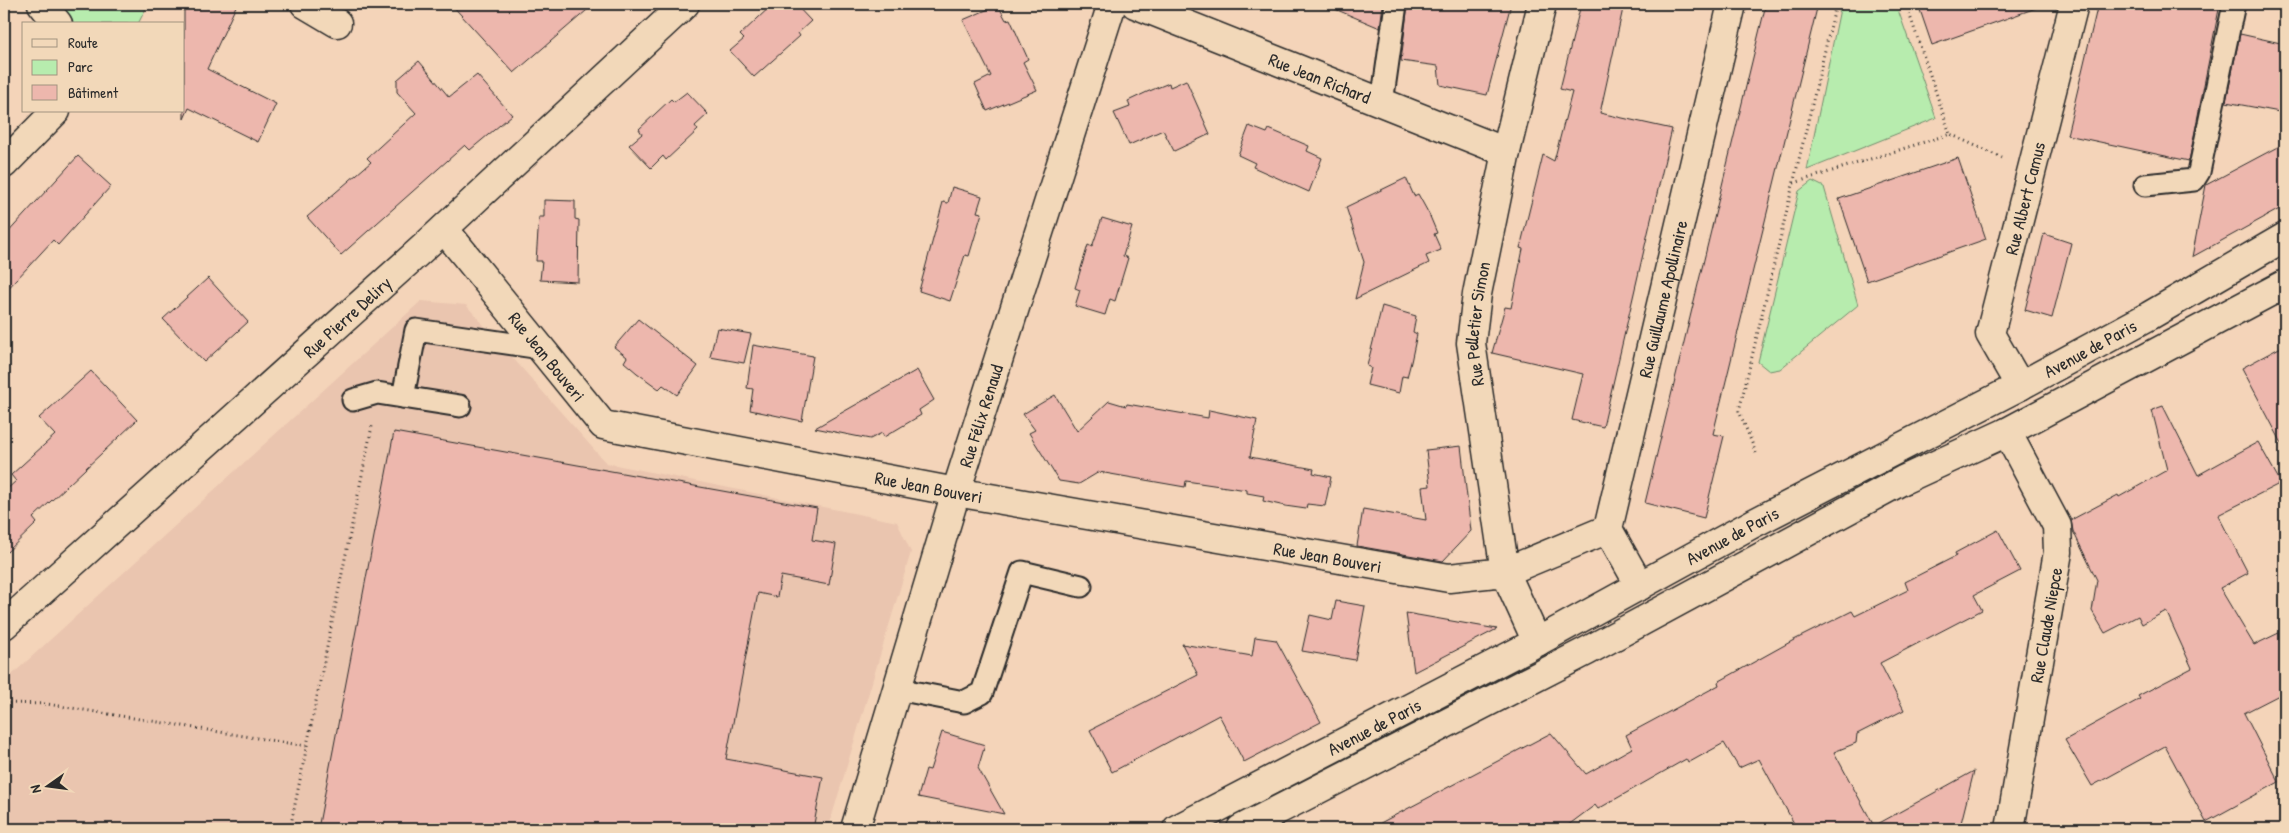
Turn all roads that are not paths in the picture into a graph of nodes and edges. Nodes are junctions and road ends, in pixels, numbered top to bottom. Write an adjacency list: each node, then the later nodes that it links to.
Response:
1 (42, 4): 11 (street)
2 (305, 4): 12 (street)
3 (684, 4): 18 (street, Rue Pierre Deliry)
4 (1112, 4): 27 (street, Rue Félix Renaud)
5 (1135, 4): 13 (street, Rue Jean Richard)
6 (1396, 4): 13 (lane)
7 (1542, 4): 15 (street, Rue Pelletier Simon)
8 (1732, 4): 28 (street, Rue Guillaume Apollinaire)
9 (2074, 4): 22 (street, Rue Albert Camus)
10 (2234, 4): 17 (lane)
11 (56, 22)
12 (338, 23)
13 (1382, 103): 15 (street, Rue Jean Richard)
14 (55, 112): 16 (street)
15 (1506, 152): 29 (street, Rue Pelletier Simon)
16 (4, 164)
17 (2145, 186)
18 (444, 229): 21 (street, Rue Jean Bouveri); 32 (street, Rue Pierre Deliry)
19 (2285, 238): 22 (street, Avenue de Paris)
20 (2285, 284): 26 (street, Avenue de Paris)
21 (541, 348): 23 (lane); 27 (street, Rue Jean Bouveri)
22 (2020, 386): 31 (street, Avenue de Paris)
23 (403, 397): 24 (lane); 25 (lane)
24 (353, 400)
25 (460, 406)
26 (2007, 432): 37 (street, Avenue de Paris); 38 (street, Rue Claude Niepce)
27 (956, 492): 29 (street, Rue Jean Bouveri); 34 (street, Rue Félix Renaud)
28 (1608, 529): 29 (street, Rue Jean Bouveri); 31 (street)
29 (1505, 572): 33 (street, Rue Pelletier Simon)
30 (1082, 586): 34 (lane)
31 (1640, 586): 33 (street, Avenue de Paris)
32 (4, 624)
33 (1537, 642): 36 (street, Avenue de Paris)
34 (897, 689): 35 (street, Rue Félix Renaud)
35 (855, 829)
36 (1177, 829)
37 (1242, 829)
38 (2010, 829)

